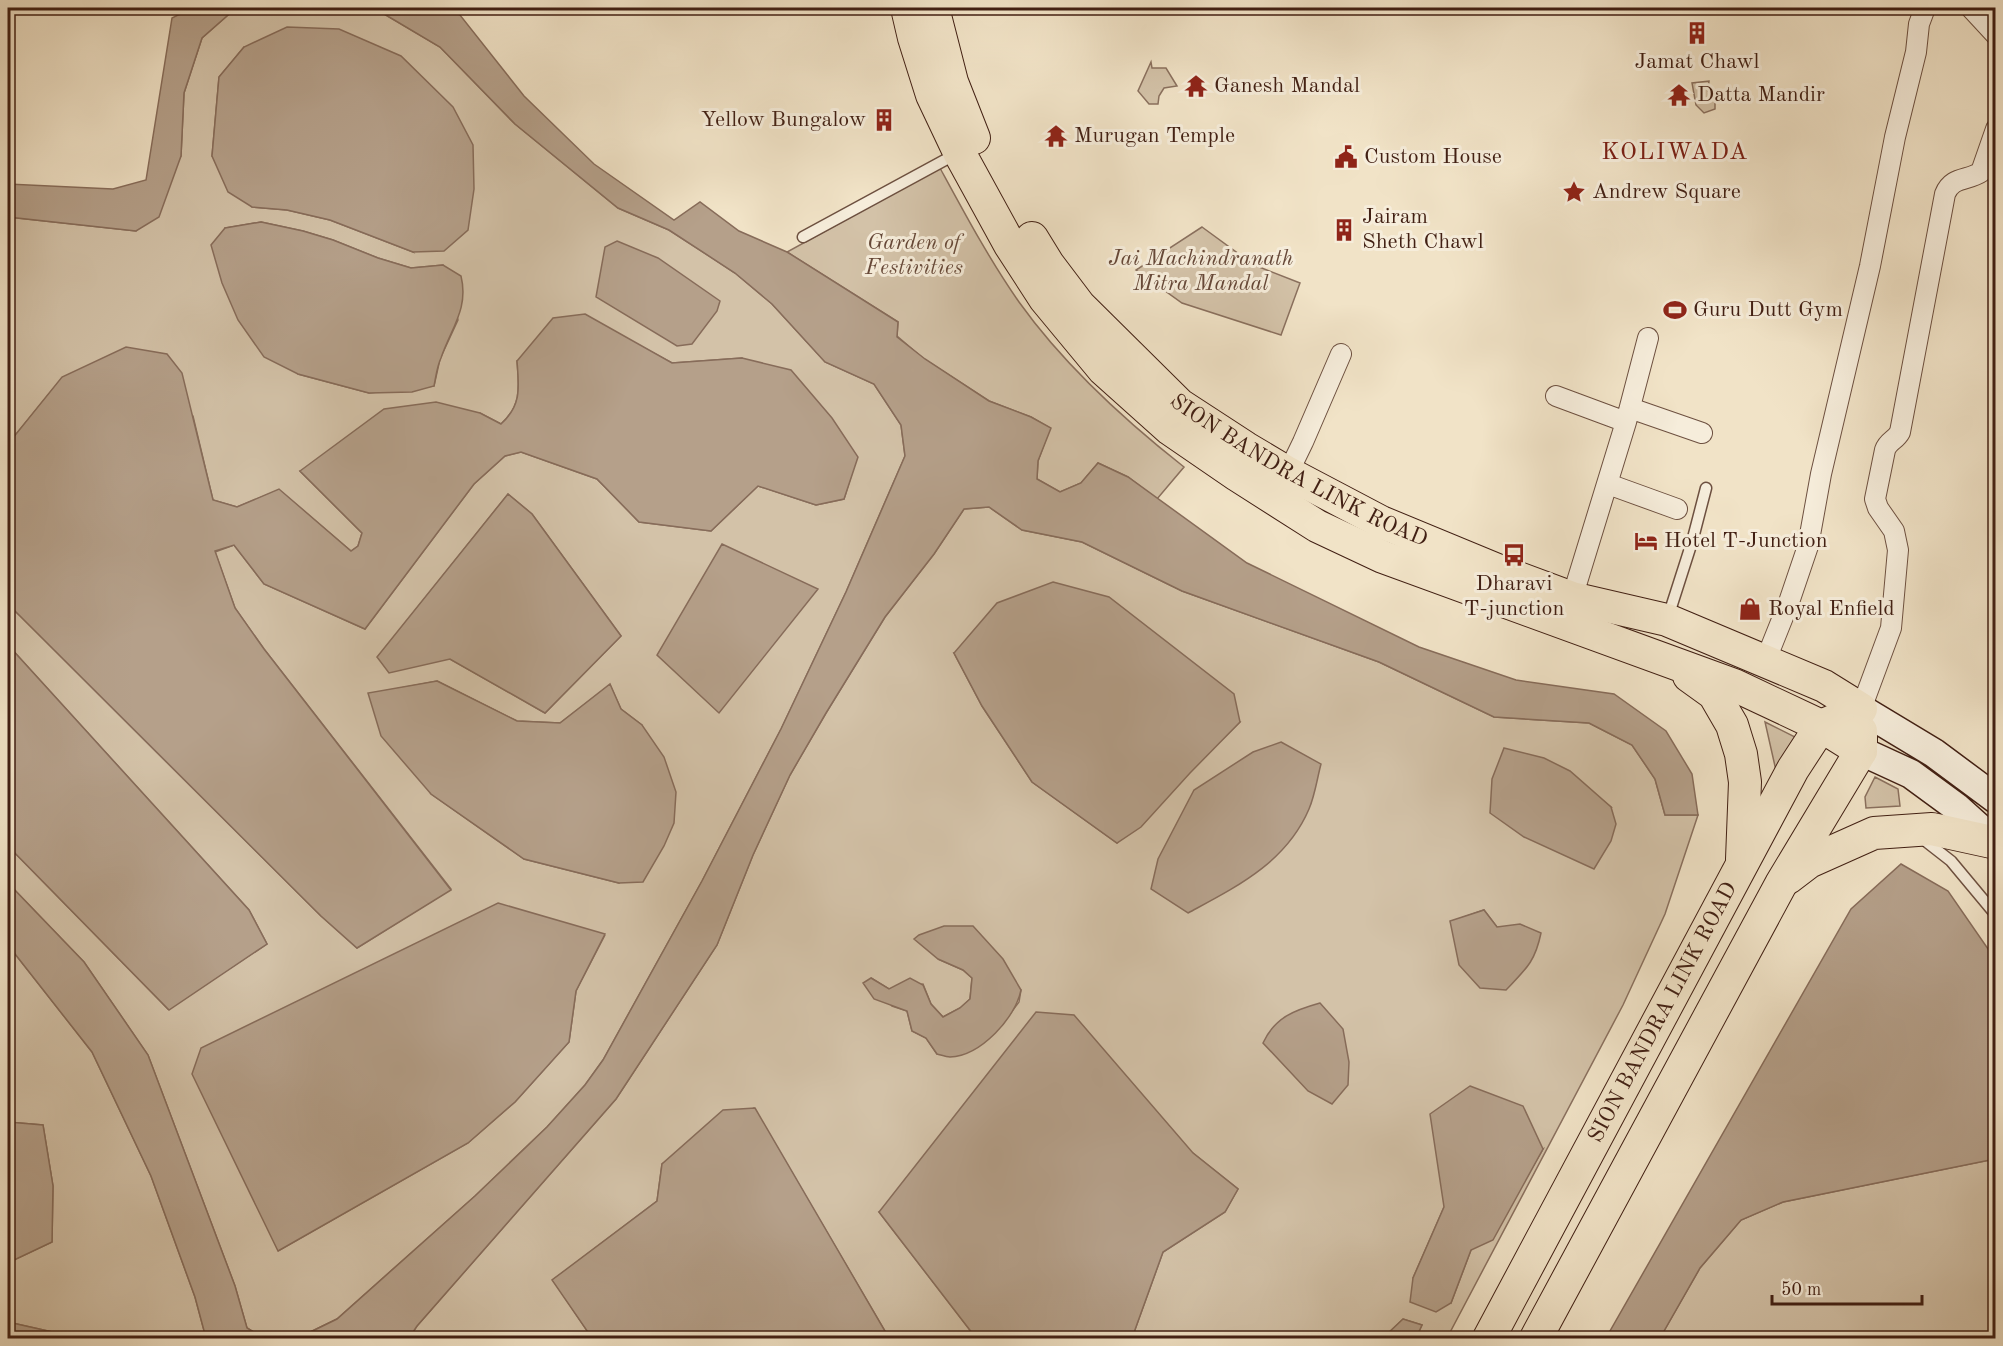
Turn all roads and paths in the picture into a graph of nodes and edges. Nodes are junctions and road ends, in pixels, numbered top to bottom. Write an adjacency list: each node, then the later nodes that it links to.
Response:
1 (907, 8): 7 (main road, SION BANDRA LINK ROAD)
2 (933, 8): 12 (main road, SION BANDRA LINK ROAD)
3 (1925, 8): 22 (street)
4 (1971, 8): 5 (street)
5 (1995, 35)
6 (1995, 129): 24 (street)
7 (958, 152): 8 (lane); 12 (main road, SION BANDRA LINK ROAD)
8 (803, 237)
9 (1648, 338): 13 (street)
10 (1341, 354): 15 (street)
11 (1556, 396): 13 (street)
12 (1173, 415): 15 (main road, SION BANDRA LINK ROAD); 19 (main road, SION BANDRA LINK ROAD)
13 (1628, 415): 14 (street); 16 (street)
14 (1702, 433)
15 (1288, 473): 19 (main road, SION BANDRA LINK ROAD)
16 (1608, 484): 18 (street); 20 (street)
17 (1706, 488): 21 (lane)
18 (1677, 509)
19 (1498, 585): 20 (main road, SION BANDRA LINK ROAD); 23 (main road, SION BANDRA LINK ROAD)
20 (1572, 598): 21 (main road, SION BANDRA LINK ROAD)
21 (1667, 620): 22 (main road, SION BANDRA LINK ROAD)
22 (1765, 662): 24 (main road, SION BANDRA LINK ROAD)
23 (1674, 664): 25 (main road, SION BANDRA LINK ROAD); 30 (main road)
24 (1860, 709): 25 (main road); 26 (main road); 27 (main road)
25 (1821, 726): 26 (main road, SION BANDRA LINK ROAD); 30 (main road, SION BANDRA LINK ROAD)
26 (1861, 751): 29 (main road); 31 (main road, SION BANDRA LINK ROAD)
27 (1995, 799)
28 (1912, 830): 29 (main road); 31 (main road); 32 (lane)
29 (1995, 843)
30 (1742, 865): 33 (main road, SION BANDRA LINK ROAD)
31 (1781, 884): 34 (main road, SION BANDRA LINK ROAD)
32 (1995, 915)
33 (1489, 1338)
34 (1536, 1338)

